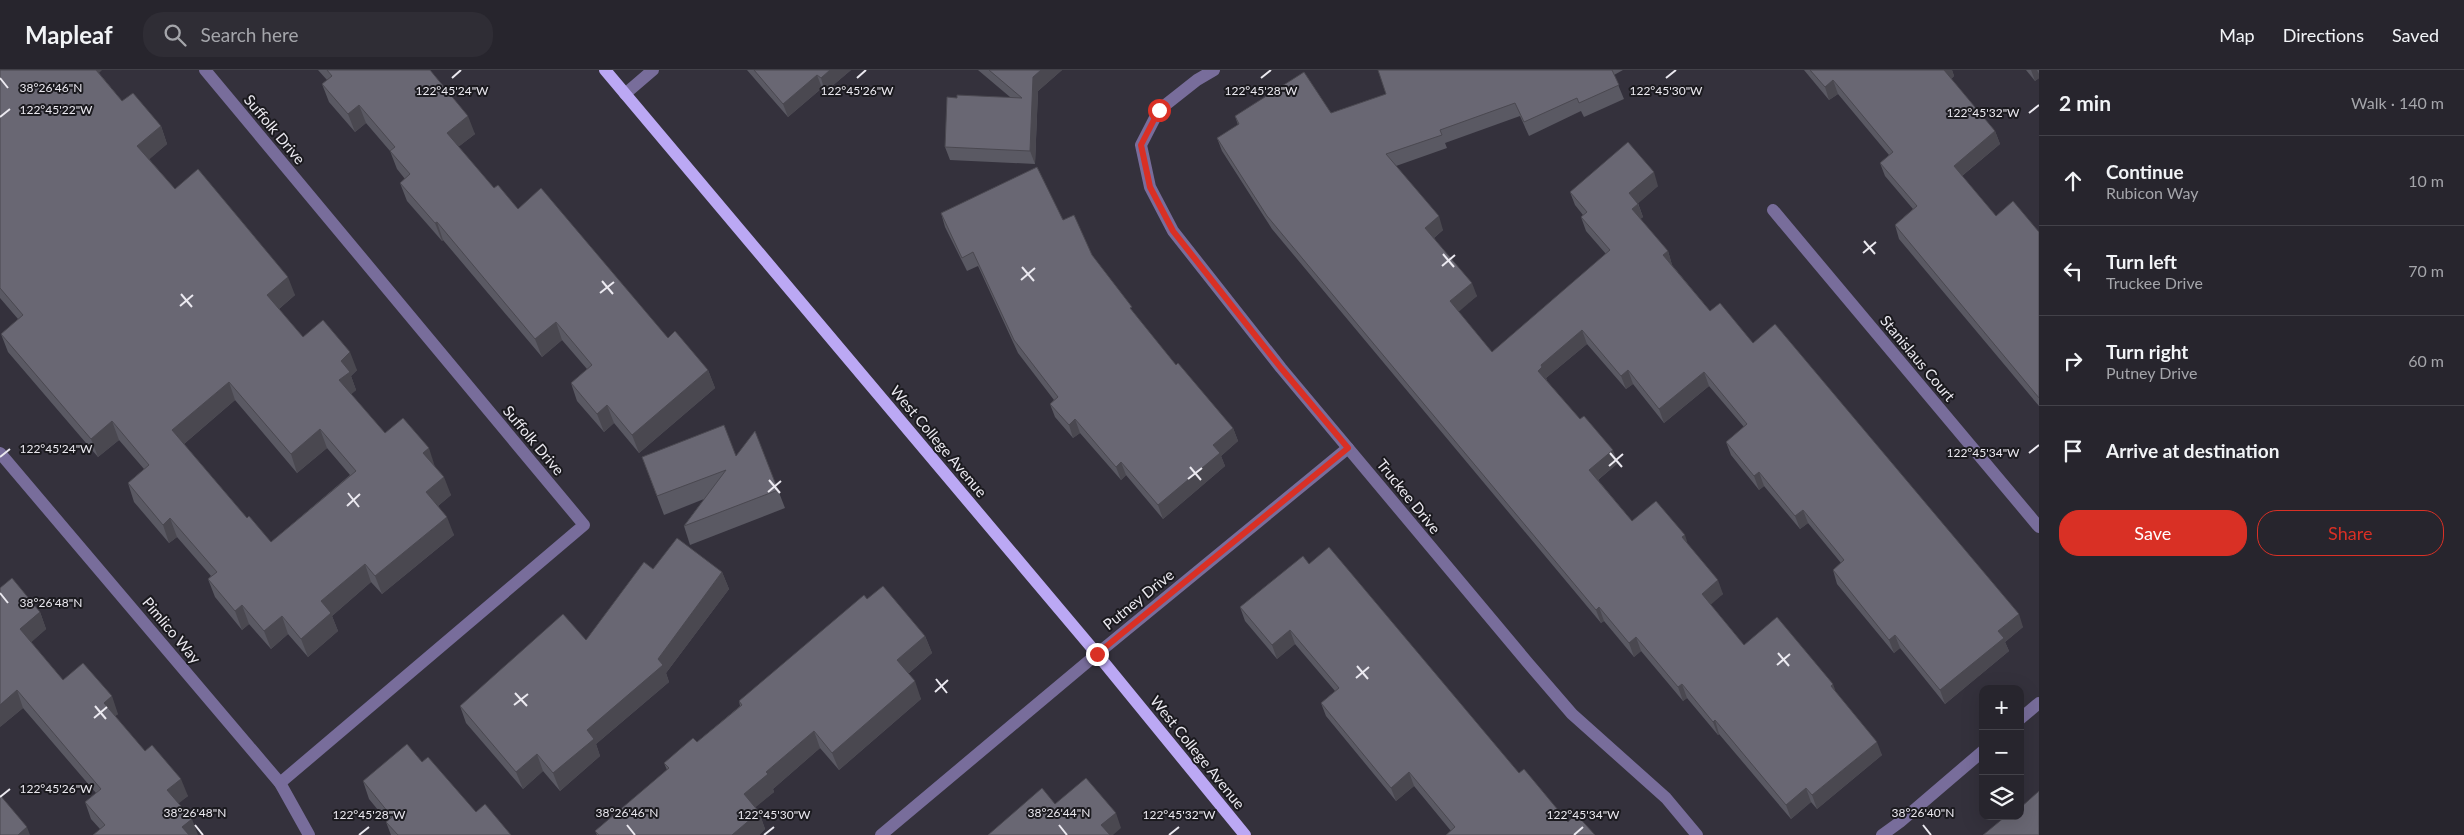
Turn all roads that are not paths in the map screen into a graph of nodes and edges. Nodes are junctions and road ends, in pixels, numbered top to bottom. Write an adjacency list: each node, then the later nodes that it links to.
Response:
1 (205, 70): 14 (street, Suffolk Drive)
2 (605, 70): 5 (main road, West College Avenue)
3 (653, 70): 5 (street)
4 (1214, 70): 7 (street, Truckee Drive)
5 (625, 94): 10 (main road, West College Avenue)
6 (1773, 210): 9 (street, Stanislaus Court)
7 (1348, 448): 10 (street, Putney Drive); 18 (street, Truckee Drive)
8 (0, 453): 14 (street, Pimlico Way)
9 (2039, 526)
10 (1097, 654): 16 (street, Putney Drive); 17 (main road, West College Avenue)
11 (2039, 703): 12 (street)
12 (2024, 716)
13 (1979, 754): 19 (street)
14 (280, 783): 15 (street, Pimlico Way)
15 (309, 835)
16 (881, 835)
17 (1245, 835)
18 (1697, 835)
19 (1882, 835)

